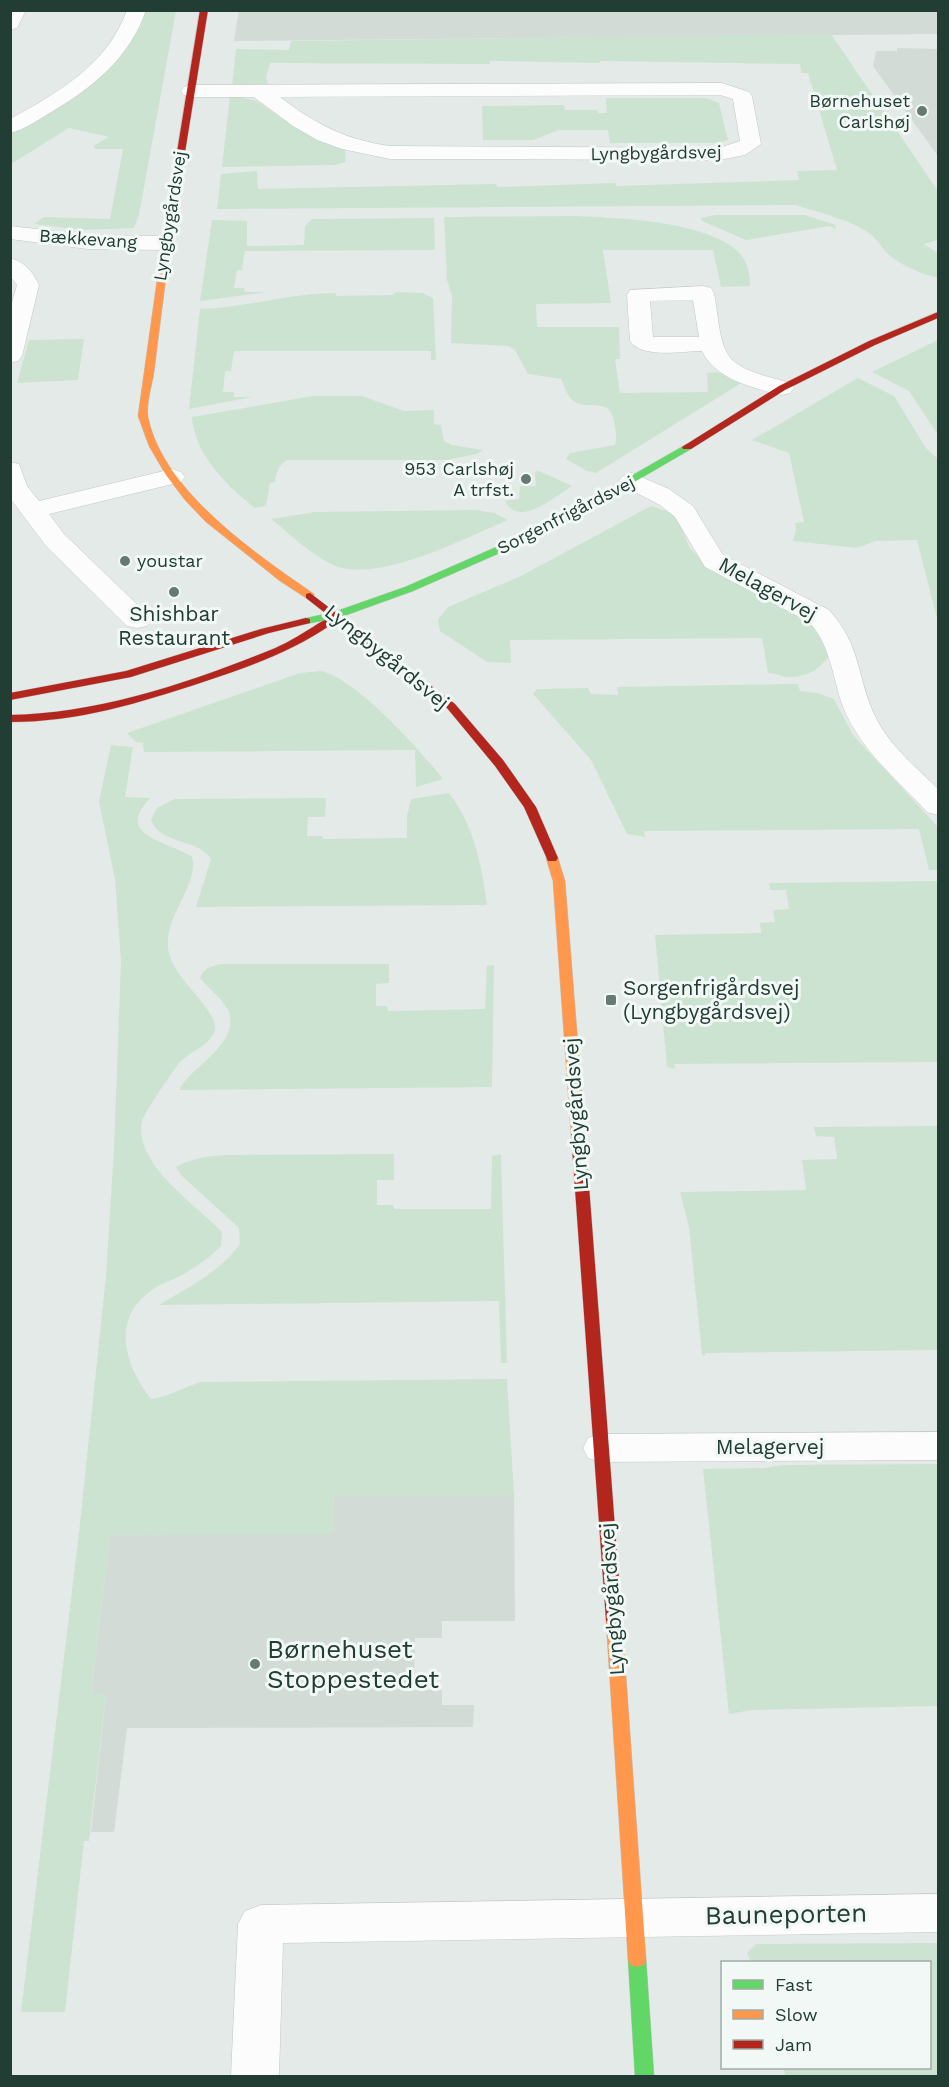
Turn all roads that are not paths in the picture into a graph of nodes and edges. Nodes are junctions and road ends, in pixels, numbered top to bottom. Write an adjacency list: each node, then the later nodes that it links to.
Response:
1 (17, 10): 4 (street)
2 (137, 10): 7 (street)
3 (204, 10): 5 (street, Lyngbygårdsvej)
4 (10, 24)
5 (191, 91): 6 (street, Lyngbygårdsvej); 9 (street, Lyngbygårdsvej)
6 (258, 91): 6 (street, Lyngbygårdsvej)
7 (10, 127)
8 (15, 238): 9 (street, Bækkevang)
9 (165, 243): 16 (street, Lyngbygårdsvej)
10 (10, 265): 13 (street)
11 (939, 315): 14 (street, Sorgenfrigårdsvej)
12 (712, 344): 14 (street)
13 (10, 356)
14 (782, 388): 17 (street, Sorgenfrigårdsvej)
15 (10, 470): 18 (street)
16 (172, 477): 18 (street); 19 (street, Lyngbygårdsvej)
17 (632, 482): 19 (street, Sorgenfrigårdsvej); 25 (street, Melagervej)
18 (34, 510): 20 (street)
19 (337, 615): 21 (street, Sorgenfrigårdsvej); 22 (street, Sorgenfrigårdsvej); 27 (street, Lyngbygårdsvej)
20 (137, 620)
21 (10, 697)
22 (54, 719): 23 (street, Sorgenfrigårdsvej); 24 (street)
23 (10, 720)
24 (24, 733)
25 (939, 806)
26 (939, 1446): 27 (street, Melagervej)
27 (602, 1448): 29 (street, Lyngbygårdsvej)
28 (939, 1912): 29 (street, Bauneporten)
29 (634, 1916): 30 (street); 31 (street, Lyngbygårdsvej)
30 (255, 2076)
31 (645, 2076)

